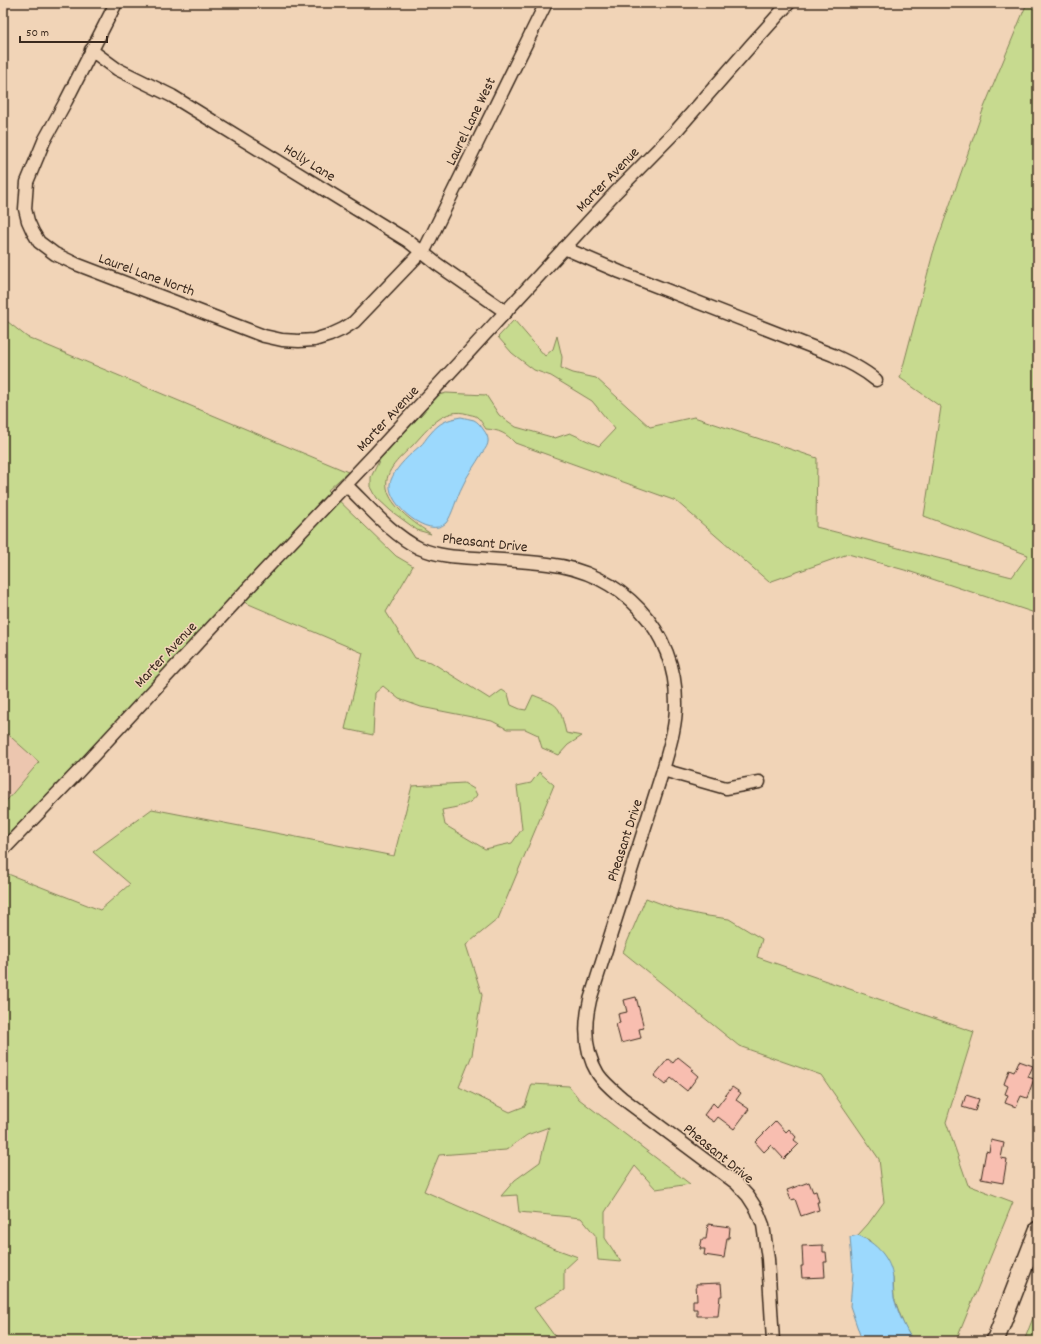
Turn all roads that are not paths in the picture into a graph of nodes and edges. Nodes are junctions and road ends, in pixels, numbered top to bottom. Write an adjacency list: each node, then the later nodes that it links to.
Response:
1 (116, 3): 4 (street, Laurel Lane North)
2 (546, 3): 6 (street, Laurel Lane West)
3 (789, 3): 5 (street, Marter Avenue)
4 (91, 50): 6 (street, Holly Lane); 6 (street, Laurel Lane North)
5 (564, 248): 7 (street, Marter Avenue); 8 (street)
6 (421, 252): 7 (street, Holly Lane)
7 (506, 312): 9 (street, Marter Avenue)
8 (876, 380)
9 (346, 484): 10 (street, Pheasant Drive); 12 (street, Marter Avenue)
10 (663, 770): 11 (street); 14 (street, Pheasant Drive)
11 (759, 782)
12 (3, 850)
13 (1038, 1230): 15 (main road)
14 (773, 1341)
15 (995, 1341)

